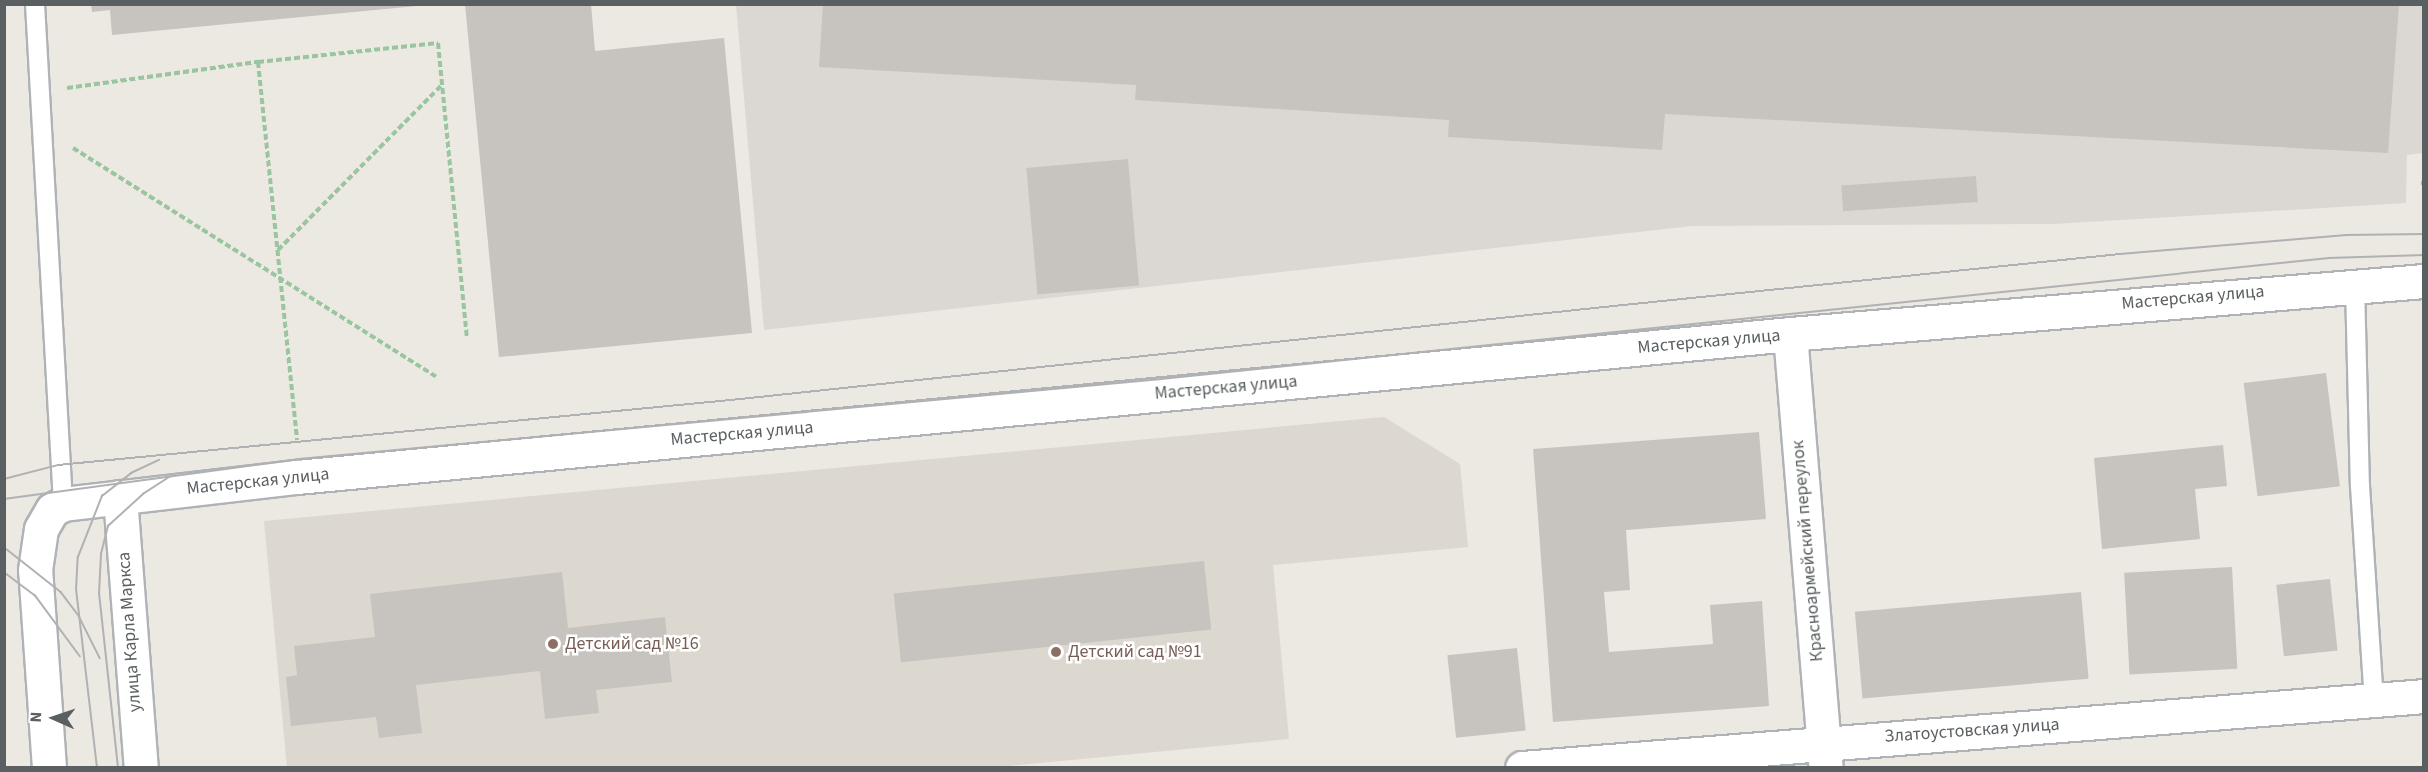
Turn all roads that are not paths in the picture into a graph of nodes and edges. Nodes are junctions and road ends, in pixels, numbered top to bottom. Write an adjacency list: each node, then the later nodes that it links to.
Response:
1 (35, 4): 6 (lane)
2 (2424, 281): 3 (main road, Мастерская улица)
3 (2355, 285): 4 (main road, Мастерская улица); 8 (lane)
4 (1790, 334): 5 (main road, Мастерская улица); 9 (main road, Красноармейский переулок)
5 (120, 497): 6 (main road, Мастерская улица); 11 (main road, улица Карла Маркса)
6 (63, 504): 10 (main road)
7 (2424, 696): 8 (main road, Златоустовская улица)
8 (2374, 700): 9 (main road, Златоустовская улица)
9 (1825, 755): 12 (main road, Златоустовская улица)
10 (49, 768)
11 (141, 768)
12 (1521, 768)

